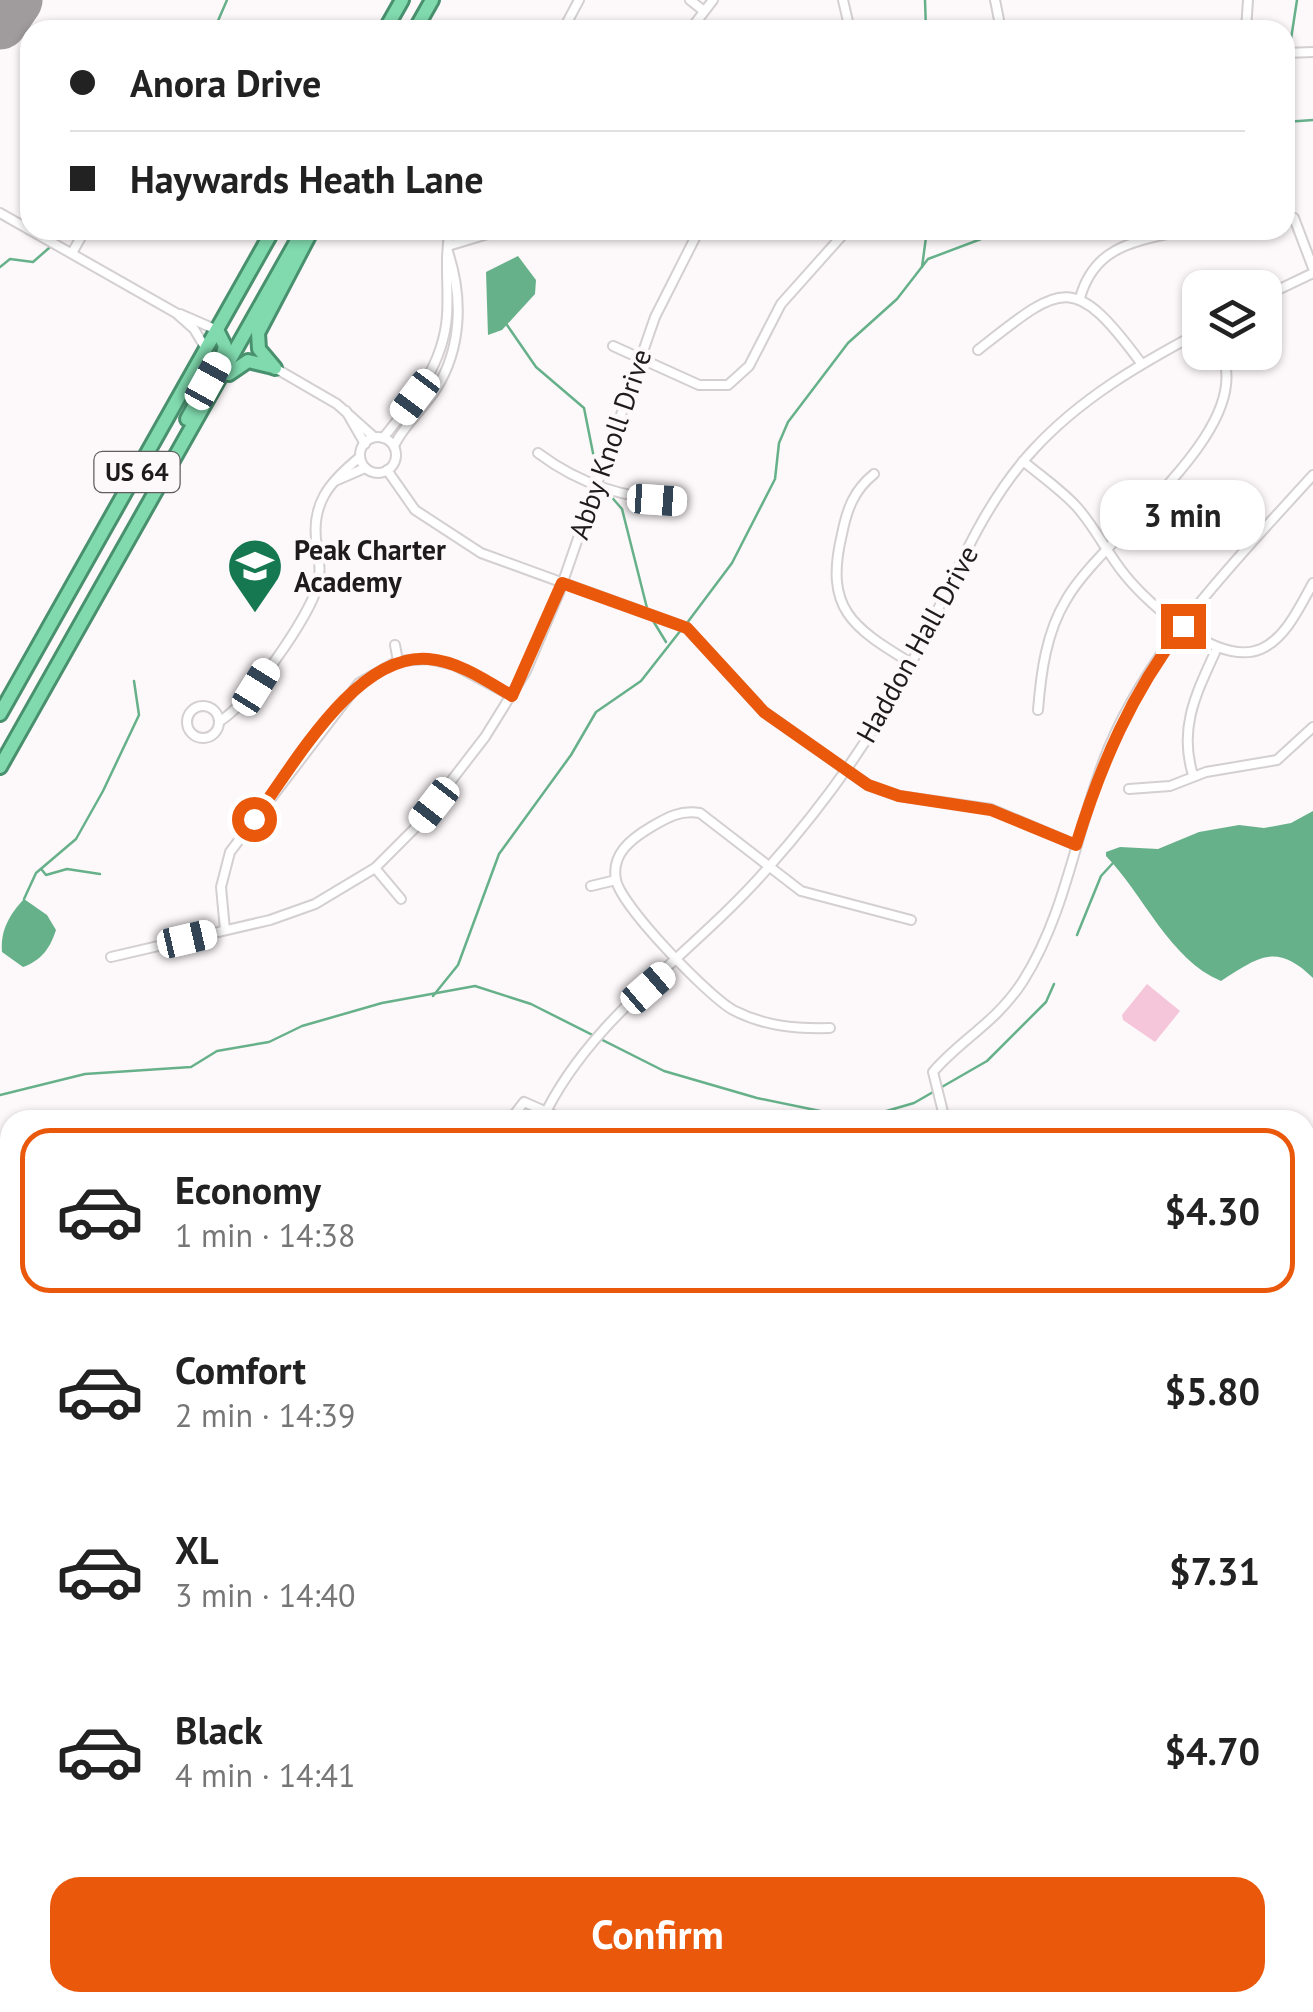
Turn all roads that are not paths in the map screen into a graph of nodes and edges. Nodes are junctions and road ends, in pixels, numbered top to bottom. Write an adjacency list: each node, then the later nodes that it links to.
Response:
1 (690, 0): 3 (street)
2 (713, 0): 3 (street)
3 (704, 11): 4 (street)
4 (697, 20)
5 (1295, 221): 18 (street)
6 (48, 240): 17 (street)
7 (80, 240): 17 (street)
8 (267, 240): 22 (highway, US 64)
9 (297, 240): 33 (highway, US 64)
10 (307, 240): 31 (highway)
11 (449, 240): 16 (street)
12 (473, 240): 16 (street)
13 (694, 240): 29 (street, Abby Knoll Drive)
14 (839, 240): 29 (street)
15 (1150, 240): 20 (street)
16 (448, 249): 23 (street); 24 (street)
17 (72, 254): 21 (street)
18 (1313, 270): 19 (street)
19 (1282, 287)
20 (1080, 298): 28 (street); 30 (street)
21 (176, 312): 22 (street); 27 (street)
22 (217, 330): 27 (highway, US 64); 47 (highway)
23 (444, 333): 24 (street); 35 (street)
24 (456, 335): 37 (street)
25 (1182, 341): 30 (street, Haddon Hall Drive)
26 (613, 346): 29 (street)
27 (206, 349): 59 (highway, US 64)
28 (978, 350)
29 (640, 359): 46 (street, Abby Knoll Drive)
30 (1141, 363): 40 (street, Haddon Hall Drive)
31 (276, 368): 33 (highway); 34 (street)
32 (1225, 370): 49 (street)
33 (208, 400): 47 (highway, US 64)
34 (346, 411): 35 (street); 36 (street)
35 (379, 438): 36 (street); 37 (street)
36 (364, 444): 39 (street)
37 (394, 446): 42 (street)
38 (538, 453): 46 (street)
39 (360, 456): 41 (street); 45 (street)
40 (1023, 461): 49 (street); 56 (street, Haddon Hall Drive)
41 (365, 468): 42 (street); 45 (street)
42 (387, 470): 50 (street)
43 (874, 474): 56 (street)
44 (1313, 475): 52 (street)
45 (335, 480): 60 (street)
46 (594, 486): 48 (street); 50 (street, Abby Knoll Drive)
47 (153, 494): 62 (highway, US 64)
48 (680, 502)
49 (1106, 548): 52 (street); 58 (street)
50 (562, 583): 57 (street, Abby Knoll Drive); 63 (street)
51 (1313, 583): 54 (street)
52 (1183, 626): 54 (street); 66 (street)
53 (395, 644): 55 (street)
54 (1217, 648): 64 (street)
55 (398, 661): 57 (street); 73 (street)
56 (911, 664): 63 (street, Haddon Hall Drive)
57 (512, 696): 67 (street, Abby Knoll Drive)
58 (1038, 710)
59 (0, 714)
60 (218, 717)
61 (1313, 728): 64 (street)
62 (0, 767)
63 (845, 771): 66 (street); 68 (street, Haddon Hall Drive)
64 (1193, 775): 65 (street)
65 (1129, 790)
66 (1076, 845): 78 (street)
67 (375, 868): 71 (street); 73 (street, Abby Knoll Drive)
68 (768, 868): 69 (street); 72 (street); 75 (street, Haddon Hall Drive)
69 (616, 880): 70 (street); 75 (street)
70 (591, 886)
71 (401, 899)
72 (912, 920)
73 (225, 930): 74 (street, Abby Knoll Drive)
74 (112, 957)
75 (678, 961): 76 (street); 77 (street, Haddon Hall Drive)
76 (830, 1028)
77 (547, 1110)
78 (943, 1110)

